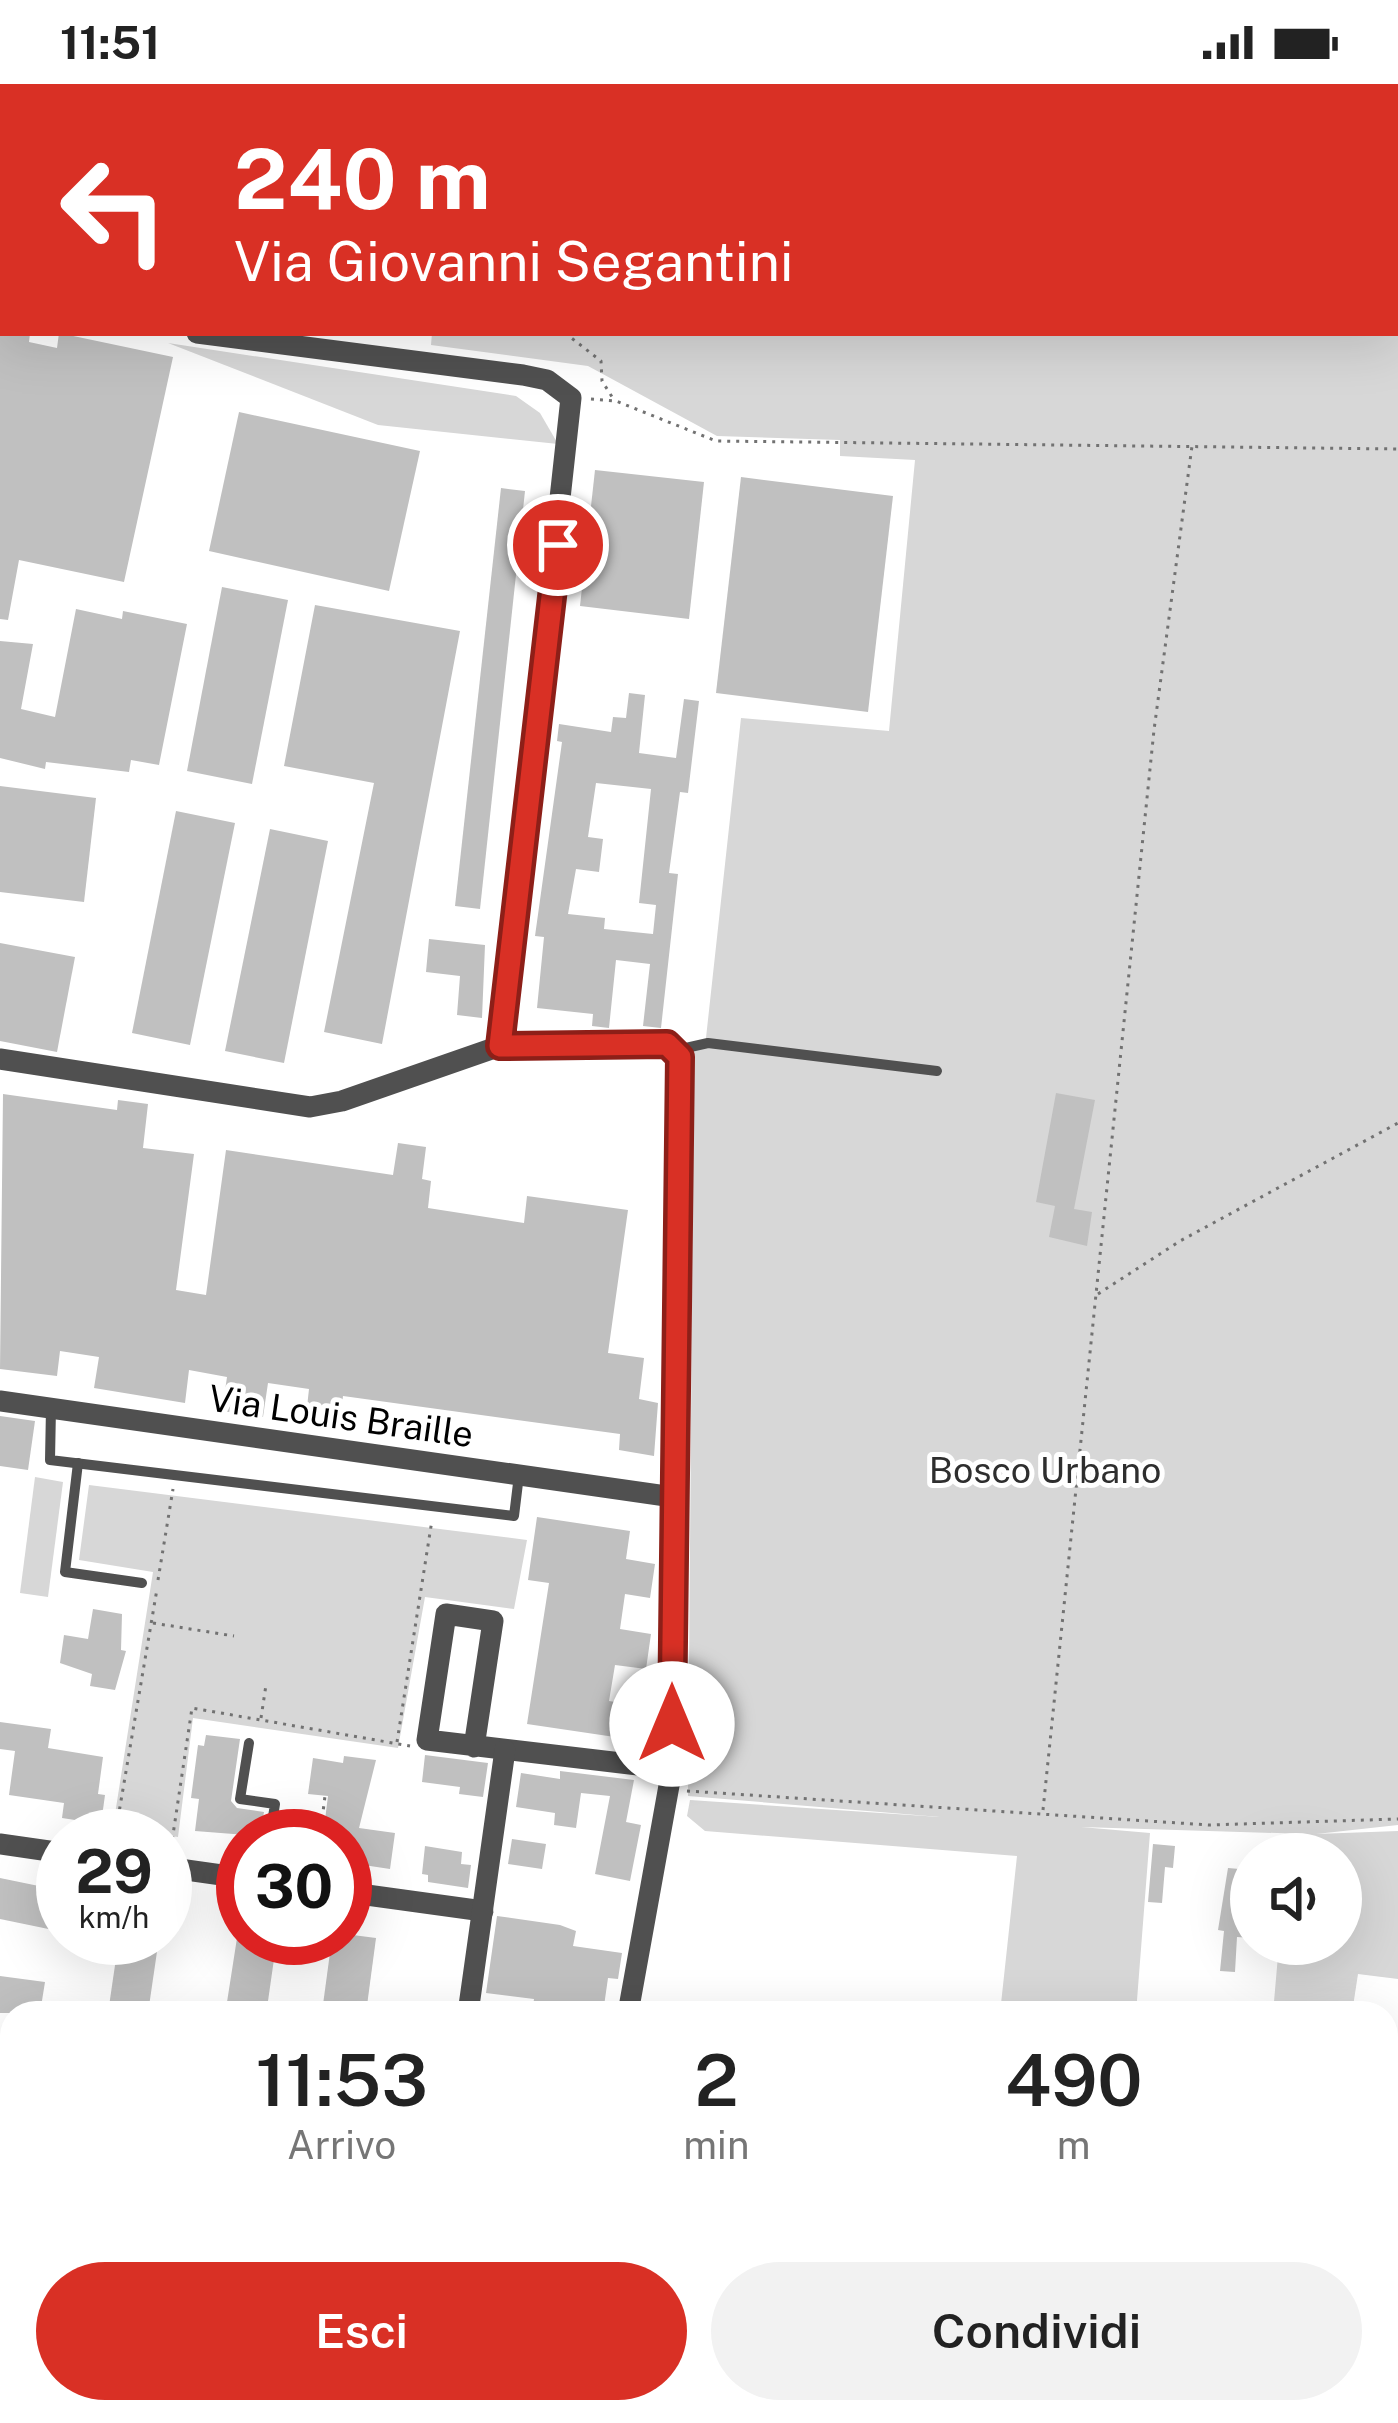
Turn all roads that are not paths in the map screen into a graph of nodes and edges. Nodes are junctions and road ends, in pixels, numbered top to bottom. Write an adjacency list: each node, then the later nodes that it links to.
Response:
1 (220, 336): 2 (street)
2 (500, 1046): 3 (street); 4 (street)
3 (677, 1050): 5 (lane); 10 (street)
4 (0, 1059)
5 (937, 1071)
6 (0, 1401): 7 (street, Via Louis Braille)
7 (52, 1408): 8 (lane); 9 (street, Via Louis Braille)
8 (78, 1463): 9 (lane); 11 (lane)
9 (519, 1475): 10 (street, Via Louis Braille)
10 (673, 1498): 15 (street)
11 (142, 1583)
12 (249, 1743): 16 (lane)
13 (474, 1747): 13 (street); 14 (street)
14 (505, 1750): 15 (street); 20 (street)
15 (671, 1779): 22 (street)
16 (274, 1809)
17 (0, 1844): 18 (street)
18 (36, 1849)
19 (372, 1896): 20 (street)
20 (483, 1911): 21 (street)
21 (470, 2001)
22 (630, 2001)

